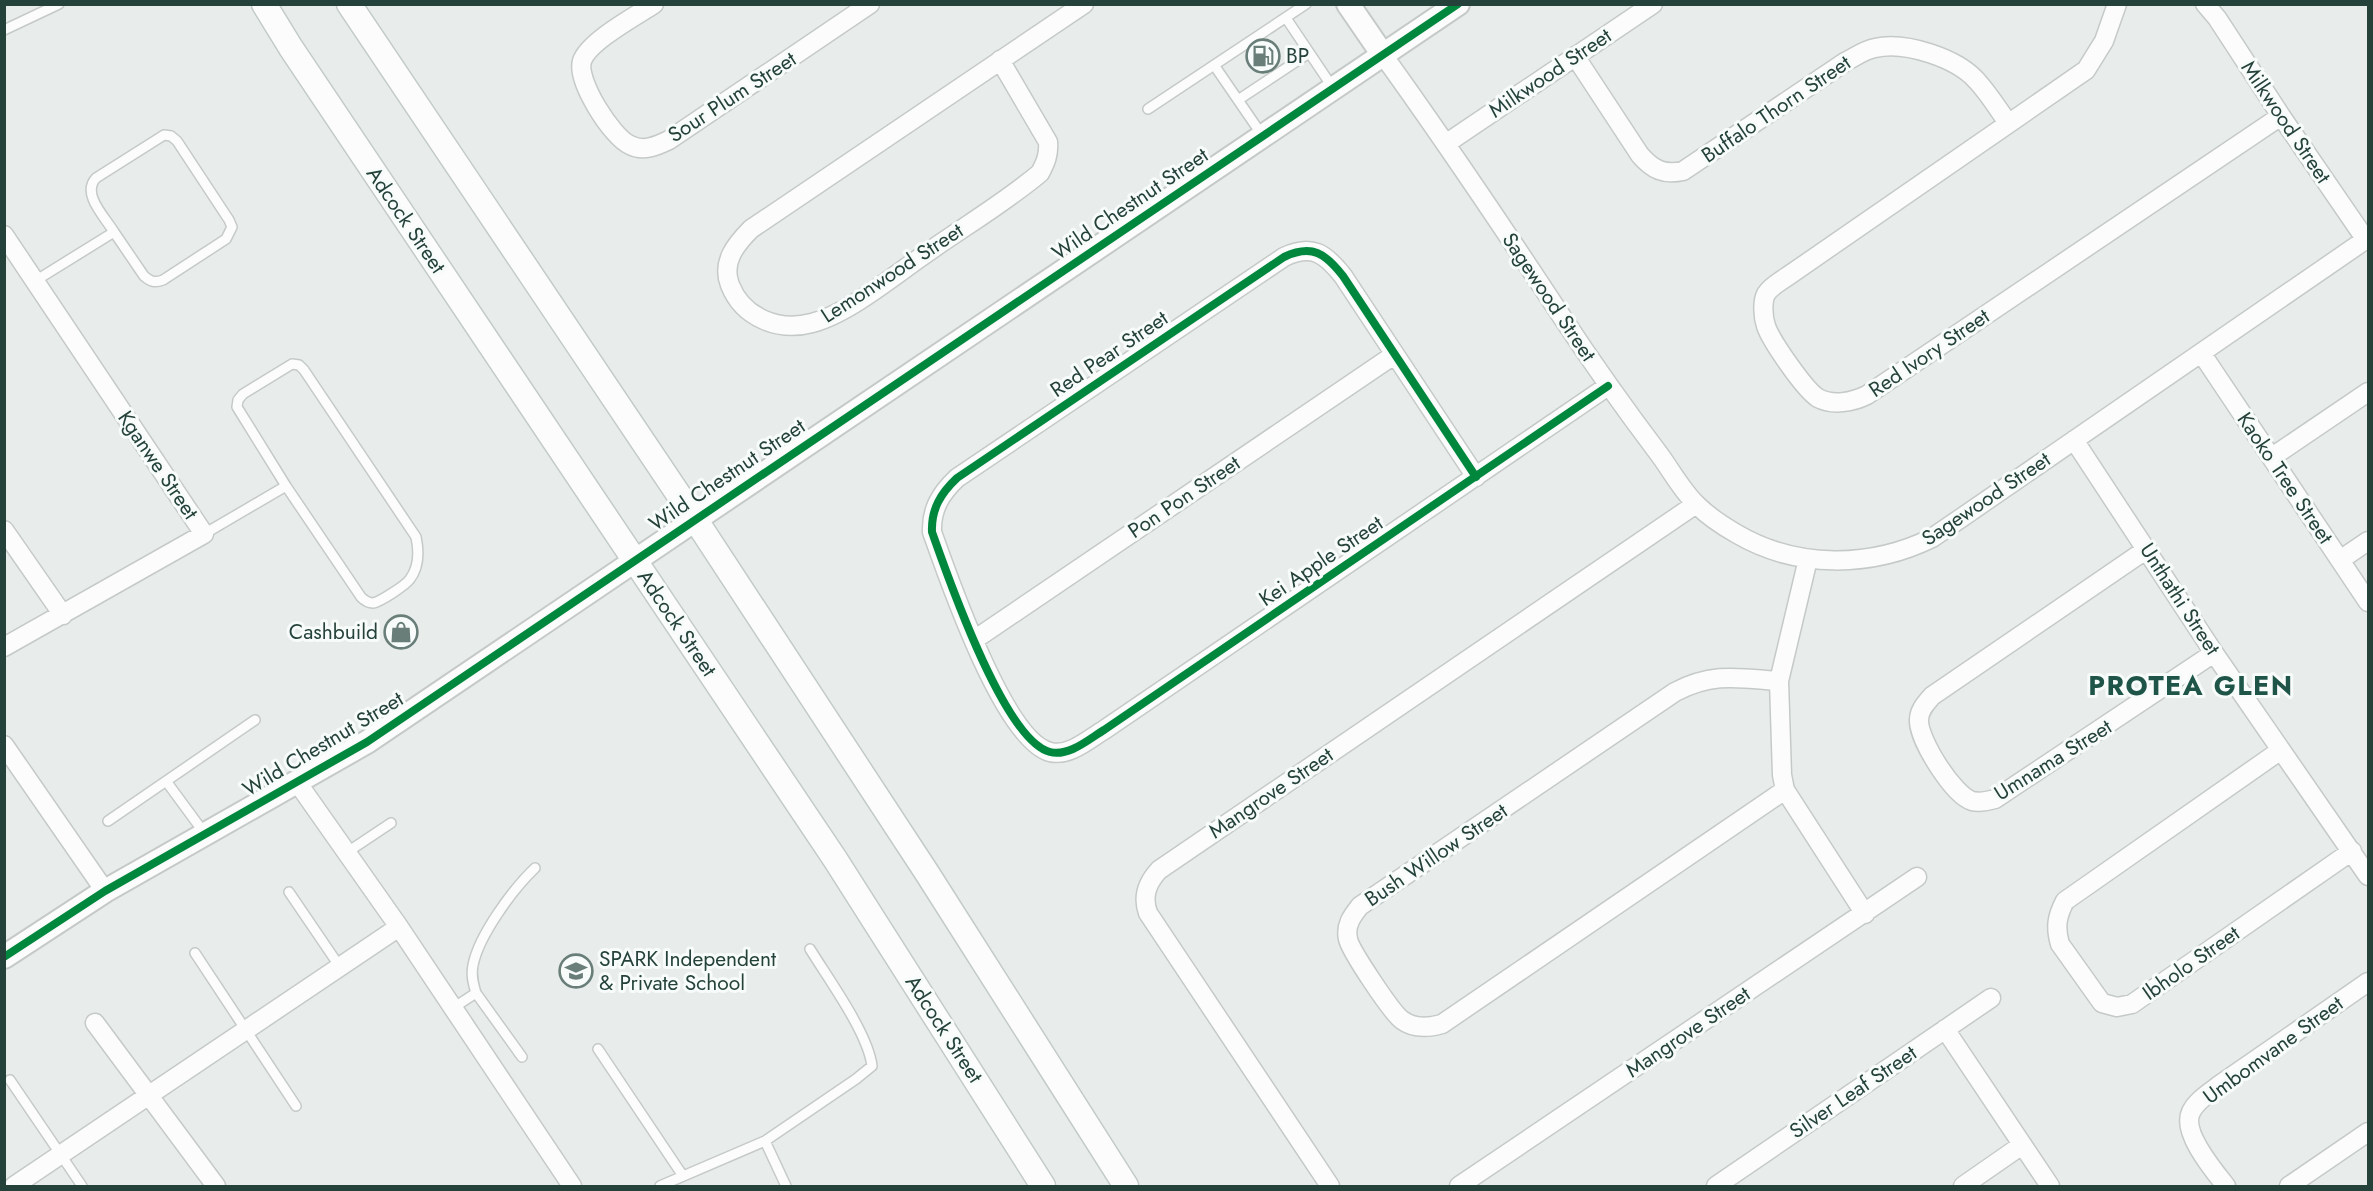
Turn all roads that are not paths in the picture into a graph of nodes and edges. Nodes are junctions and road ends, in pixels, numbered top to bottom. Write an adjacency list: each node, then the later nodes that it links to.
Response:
1 (58, 4): 14 (lane)
2 (264, 4): 45 (main road, Adcock Street)
3 (349, 4): 40 (main road)
4 (654, 4): 5 (street, Sour Plum Street)
5 (870, 4)
6 (1084, 4): 18 (street, Lemonwood Street)
7 (1306, 4): 13 (lane)
8 (1348, 4): 16 (street, Sagewood Street)
9 (1458, 4): 16 (street, Wild Chestnut Street)
10 (1653, 4): 17 (street, Milkwood Street)
11 (2117, 4): 24 (street, Red Ivory Street)
12 (2205, 4): 23 (street, Milkwood Street)
13 (1286, 18): 15 (lane); 19 (lane)
14 (4, 30)
15 (1310, 53): 20 (lane); 21 (lane)
16 (1383, 55): 20 (street, Wild Chestnut Street); 26 (street, Sagewood Street)
17 (1575, 57): 24 (street, Buffalo Thorn Street); 26 (street, Milkwood Street)
18 (1000, 60): 18 (street, Lemonwood Street)
19 (1214, 65): 21 (lane); 22 (lane)
20 (1333, 89): 25 (street, Wild Chestnut Street)
21 (1238, 100): 25 (lane)
22 (1148, 109)
23 (2280, 116): 24 (street, Red Ivory Street); 29 (street, Milkwood Street)
24 (2008, 123)
25 (1263, 136): 40 (street, Wild Chestnut Street)
26 (1447, 143): 33 (street, Sagewood Street)
27 (114, 232): 27 (lane); 30 (lane)
28 (4, 235): 30 (street, Kganwe Street)
29 (2367, 239): 31 (street, Sagewood Street)
30 (35, 281): 42 (street, Kganwe Street)
31 (2202, 354): 35 (street, Sagewood Street); 36 (street, Kaoko Tree Street)
32 (1394, 355): 37 (street, Red Pear Street); 50 (street, Pon Pon Street); 50 (street, Red Pear Street)
33 (1608, 386): 37 (street, Kei Apple Street); 39 (street, Sagewood Street)
34 (2368, 392): 36 (street)
35 (2074, 440): 44 (street, Unthathi Street); 46 (street, Sagewood Street)
36 (2272, 457): 47 (street, Kaoko Tree Street)
37 (1476, 477): 57 (street, Kei Apple Street)
38 (286, 486): 38 (lane); 42 (lane)
39 (1696, 504): 46 (street, Sagewood Street); 102 (street, Mangrove Street)
40 (695, 519): 45 (street, Wild Chestnut Street); 101 (main road)
41 (4, 530): 49 (street)
42 (204, 534): 49 (street, Kganwe Street)
43 (2368, 541): 47 (street)
44 (2147, 549): 52 (street, Unthathi Street); 52 (street, Umnama Street)
45 (635, 559): 59 (street, Wild Chestnut Street); 100 (main road, Adcock Street)
46 (1808, 559): 53 (street)
47 (2340, 560): 48 (street, Kaoko Tree Street)
48 (2368, 602)
49 (63, 615): 51 (street, Kganwe Street)
50 (974, 640): 57 (street, Red Pear Street)
51 (4, 647)
52 (2214, 653): 56 (street, Unthathi Street)
53 (1779, 681): 60 (street); 60 (street, Bush Willow Street)
54 (255, 720): 58 (lane)
55 (4, 745): 69 (street)
56 (2281, 750): 64 (street, Unthathi Street); 64 (street, Ibholo Street)
57 (1048, 752)
58 (166, 781): 61 (lane); 63 (lane)
59 (297, 782): 63 (street, Wild Chestnut Street); 65 (street)
60 (1785, 790): 71 (street)
61 (108, 821)
62 (391, 823): 65 (lane)
63 (206, 834): 69 (street, Wild Chestnut Street)
64 (2352, 851): 67 (street, Unthathi Street)
65 (346, 853): 72 (street)
66 (535, 868): 78 (lane)
67 (2368, 876)
68 (1917, 877): 71 (street, Mangrove Street)
69 (105, 891): 75 (street, Wild Chestnut Street)
70 (289, 892): 76 (lane)
71 (1865, 914): 103 (street, Mangrove Street)
72 (399, 927): 76 (street); 80 (street)
73 (810, 950): 90 (lane)
74 (195, 953): 83 (lane)
75 (4, 957)
76 (340, 967): 83 (street)
77 (2368, 982): 107 (street, Umbomvane Street)
78 (476, 993): 80 (lane); 85 (lane)
79 (1991, 998): 82 (street, Silver Leaf Street)
80 (453, 1008): 97 (street)
81 (94, 1023): 87 (street)
82 (1945, 1029): 91 (street); 104 (street, Silver Leaf Street)
83 (247, 1030): 87 (street); 88 (lane)
84 (598, 1049): 93 (lane)
85 (522, 1057)
86 (10, 1080): 92 (lane)
87 (148, 1096): 92 (street); 96 (street)
88 (296, 1106)
89 (2368, 1132): 108 (street)
90 (765, 1141): 93 (lane); 99 (lane)
91 (2022, 1145): 105 (street); 106 (street)
92 (60, 1155): 94 (street); 95 (lane)
93 (683, 1176): 98 (lane)
94 (14, 1186)
95 (82, 1186)
96 (216, 1186)
97 (572, 1186)
98 (660, 1186)
99 (786, 1186)
100 (1043, 1186)
101 (1126, 1186)
102 (1330, 1186)
103 (1459, 1186)
104 (1716, 1186)
105 (1963, 1186)
106 (2050, 1186)
107 (2226, 1186)
108 (2289, 1186)

